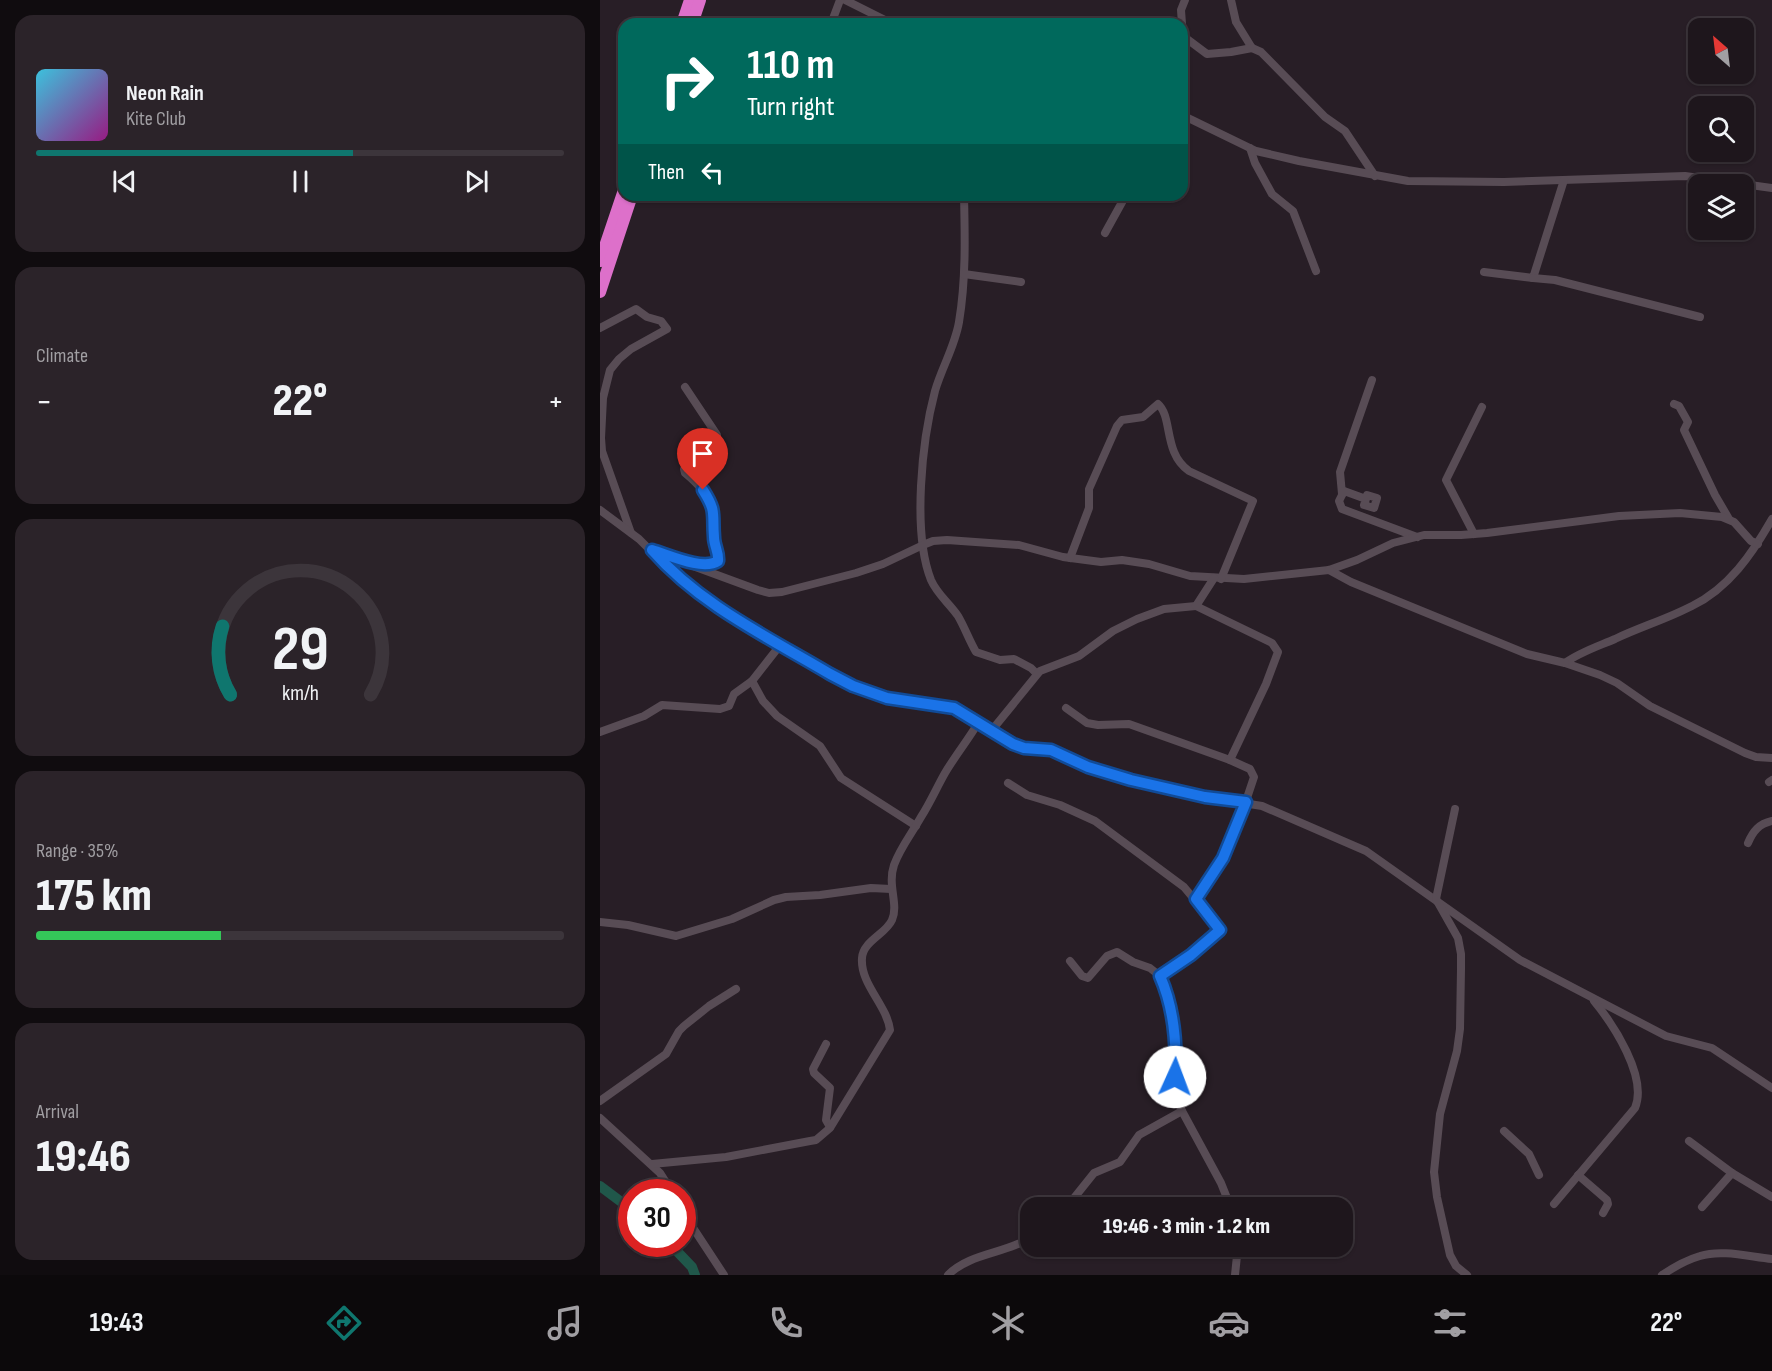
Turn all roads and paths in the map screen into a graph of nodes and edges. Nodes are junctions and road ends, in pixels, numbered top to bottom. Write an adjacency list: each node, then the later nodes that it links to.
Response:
1 (690, 0): 6 (highway)
2 (700, 0): 7 (highway)
3 (843, 0): 8 (street); 9 (street)
4 (1185, 0): 10 (street)
5 (1231, 0): 12 (street)
6 (684, 18)
7 (694, 18)
8 (834, 18)
9 (880, 18)
10 (1182, 18)
11 (1188, 40): 12 (street)
12 (1252, 48): 15 (street)
13 (1188, 118): 14 (street)
14 (1250, 148): 15 (street); 23 (street)
15 (1375, 176): 16 (street)
16 (1564, 180): 17 (street); 26 (street)
17 (1772, 188)
18 (625, 201): 22 (highway)
19 (964, 201): 25 (street)
20 (1123, 201): 21 (street)
21 (1106, 233)
22 (602, 268): 28 (highway)
23 (1316, 271)
24 (1484, 272): 26 (street)
25 (964, 274): 27 (street); 43 (street)
26 (1533, 278): 29 (street)
27 (1021, 282)
28 (600, 291)
29 (1700, 317)
30 (600, 328): 40 (street)
31 (1372, 380): 35 (street)
32 (685, 387): 47 (street)
33 (1674, 404): 38 (street)
34 (1482, 407): 41 (street)
35 (1342, 495): 36 (street); 42 (street)
36 (1366, 500)
37 (600, 510): 40 (street)
38 (1729, 519): 41 (street); 44 (street)
39 (1772, 519): 44 (street)
40 (631, 533): 45 (street)
41 (1474, 534): 42 (street)
42 (1417, 537): 48 (street)
43 (923, 544): 46 (street); 47 (street); 53 (street)
44 (1758, 544): 52 (street)
45 (652, 550): 47 (street); 51 (street)
46 (1071, 558): 49 (street); 49 (street)
47 (682, 561)
48 (1329, 570): 49 (street); 52 (street)
49 (1217, 578): 50 (street)
50 (1196, 606): 53 (street); 60 (street)
51 (781, 644): 54 (street); 56 (street)
52 (1565, 663): 59 (street)
53 (1036, 673): 57 (street)
54 (752, 681): 58 (street); 65 (street)
55 (1066, 708): 60 (street)
56 (978, 723): 57 (street); 65 (street)
57 (992, 730): 62 (street)
58 (600, 732)
59 (1772, 758)
60 (1230, 760): 62 (street)
61 (1008, 783): 68 (street)
62 (1246, 802): 68 (street); 69 (street)
63 (1455, 809): 69 (street)
64 (1772, 821): 66 (street)
65 (916, 826): 67 (street)
66 (1748, 843)
67 (891, 889): 70 (street); 80 (street)
68 (1196, 899): 72 (street)
69 (1436, 899): 74 (street); 101 (street)
70 (600, 922)
71 (1071, 961): 72 (street)
72 (1160, 976): 78 (street)
73 (736, 989): 77 (street)
74 (1590, 996): 76 (street); 85 (street)
75 (826, 1044): 80 (street)
76 (1772, 1088)
77 (600, 1101)
78 (1182, 1112): 88 (street); 89 (street)
79 (600, 1118): 83 (street)
80 (830, 1127): 83 (street)
81 (1504, 1131): 86 (street)
82 (1689, 1141): 84 (street)
83 (652, 1164): 87 (street)
84 (1732, 1173): 90 (street); 92 (street)
85 (1578, 1174): 91 (street); 93 (street)
86 (1539, 1175)
87 (664, 1179)
88 (1075, 1197)
89 (1227, 1197)
90 (1772, 1197)
91 (1554, 1204)
92 (1702, 1207)
93 (1603, 1213)
94 (696, 1232): 98 (street)
95 (1020, 1244): 99 (street)
96 (1237, 1257): 100 (street)
97 (1772, 1259): 102 (street)
98 (724, 1275)
99 (948, 1275)
100 (1235, 1275)
101 (1467, 1275)
102 (1662, 1275)

